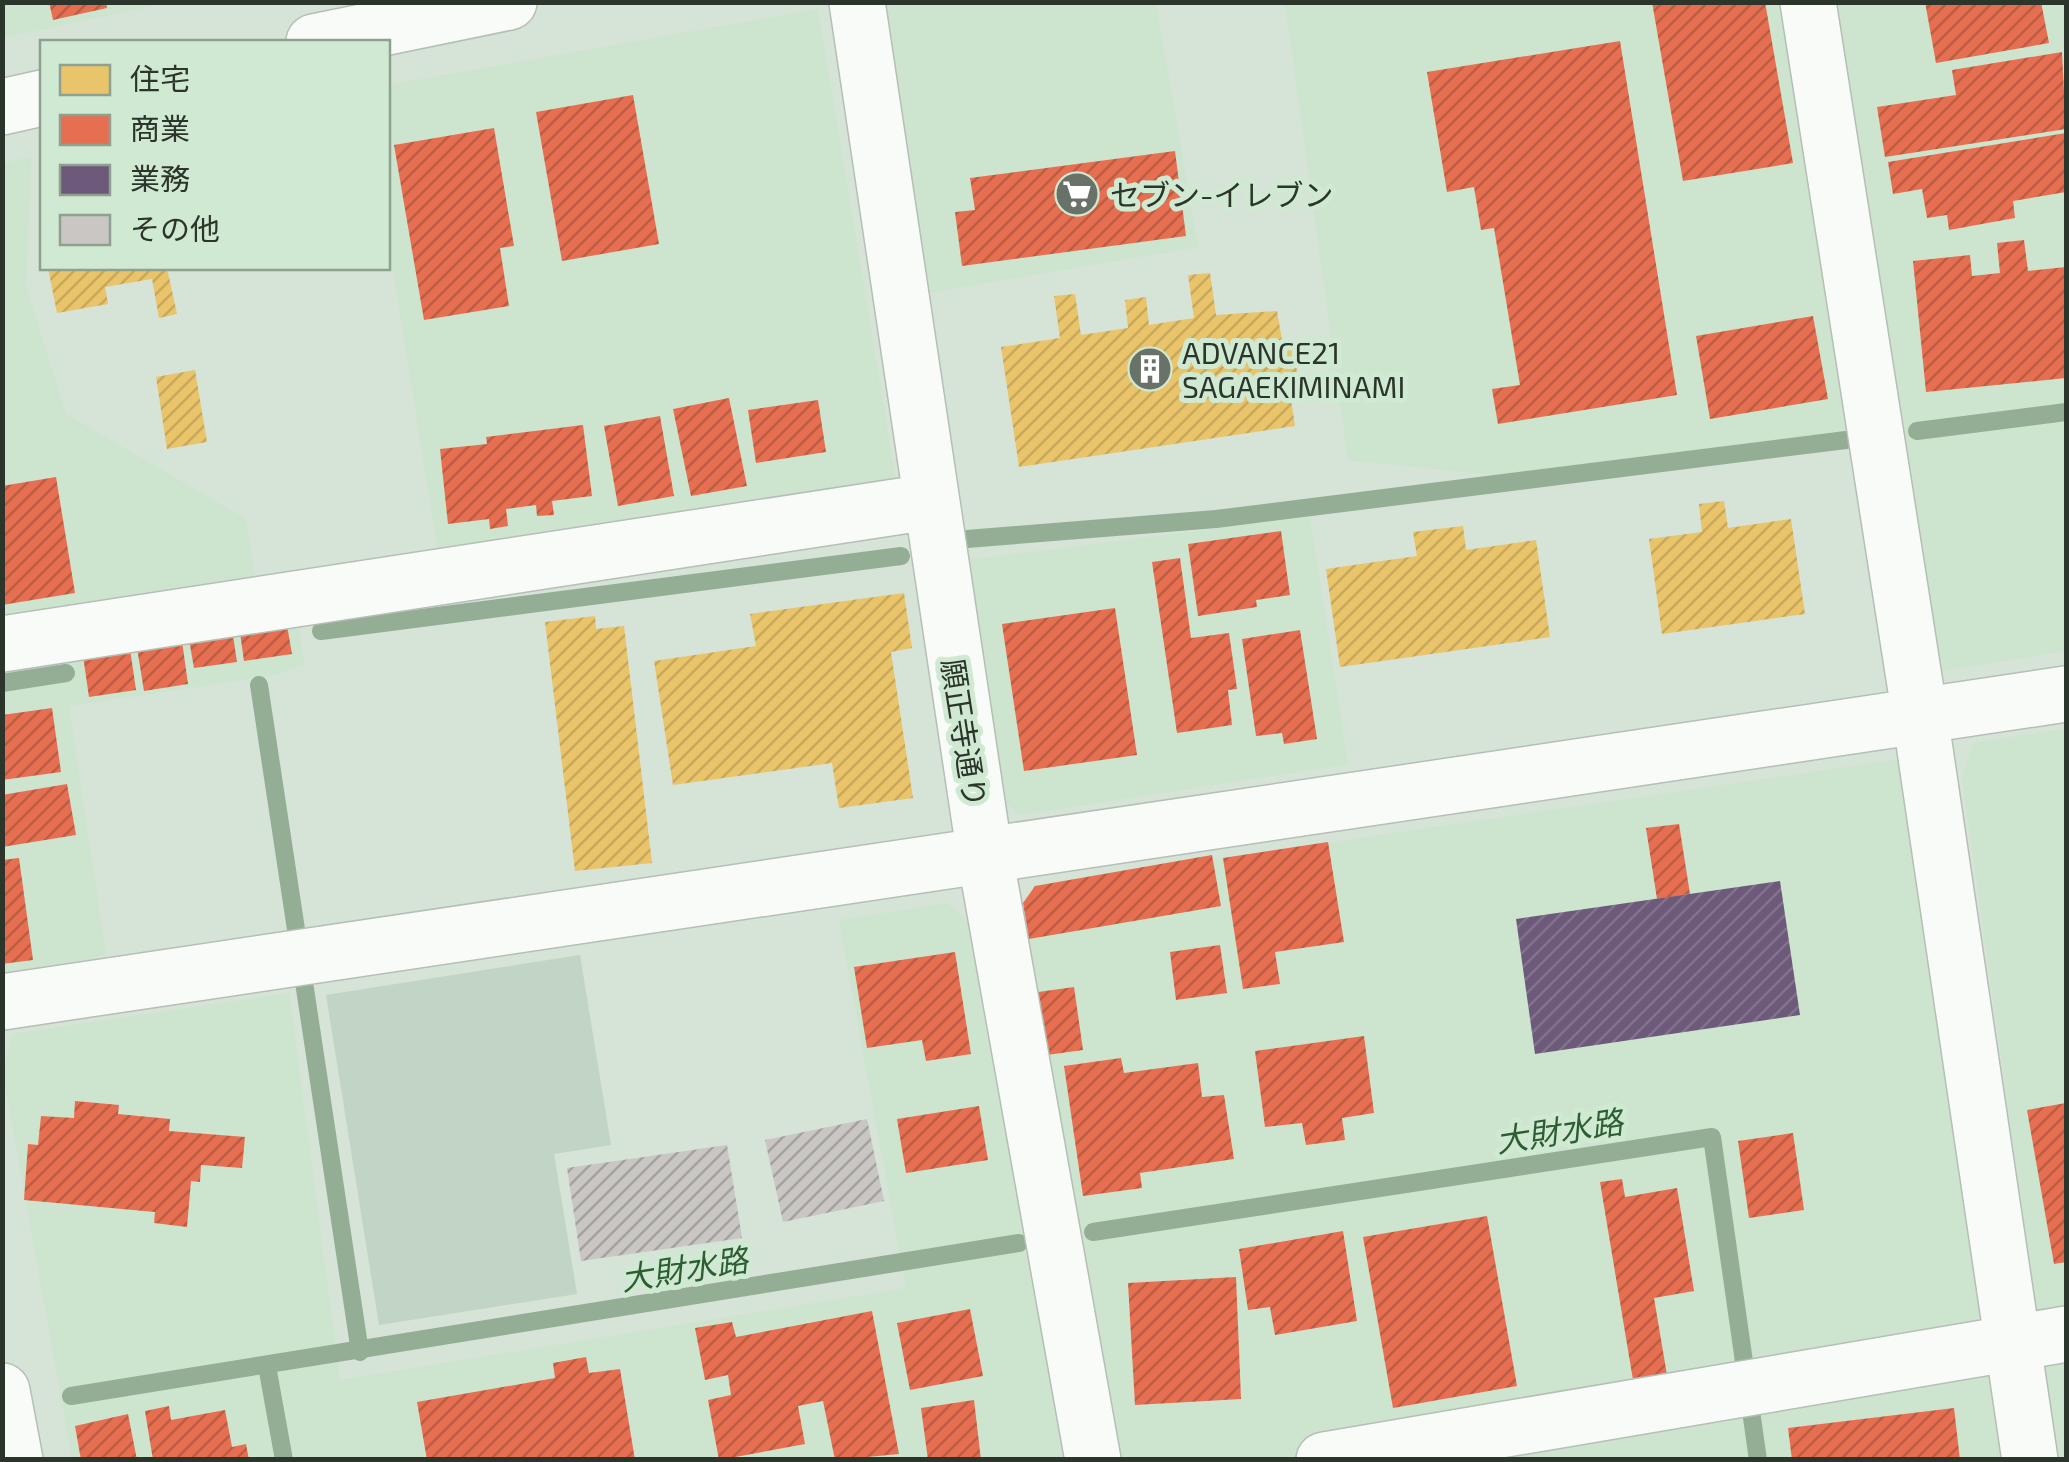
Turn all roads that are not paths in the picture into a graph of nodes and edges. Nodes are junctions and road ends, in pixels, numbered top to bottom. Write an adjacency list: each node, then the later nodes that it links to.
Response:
1 (509, 2): 4 (street)
2 (857, 2): 7 (street, 願正寺通り)
3 (1808, 2): 10 (street)
4 (324, 40)
5 (40, 98): 6 (street)
6 (2, 107)
7 (928, 502): 8 (street); 11 (street, 願正寺通り)
8 (2, 644)
9 (2066, 694): 10 (street)
10 (1920, 716): 11 (street); 14 (street)
11 (985, 856): 12 (street); 17 (street, 願正寺通り)
12 (2, 1002)
13 (2066, 1334): 14 (street)
14 (2011, 1343): 18 (street); 19 (street)
15 (2, 1391): 16 (street)
16 (15, 1460)
17 (1093, 1460)
18 (1324, 1460)
19 (2030, 1460)

